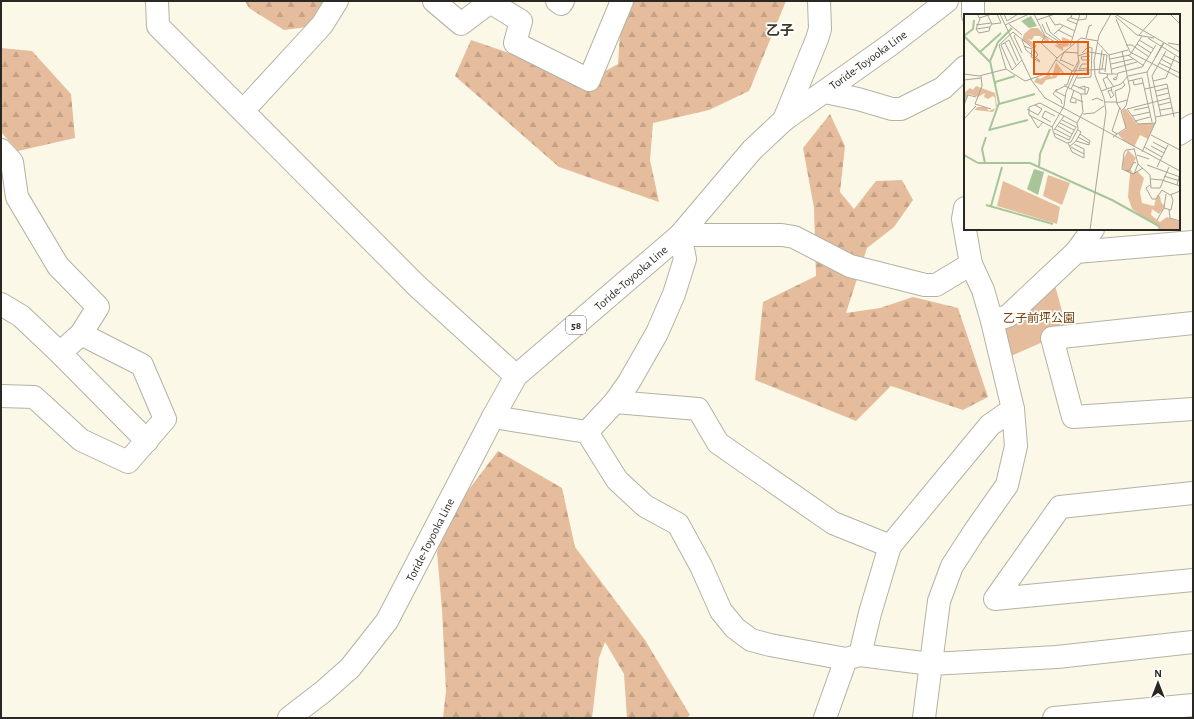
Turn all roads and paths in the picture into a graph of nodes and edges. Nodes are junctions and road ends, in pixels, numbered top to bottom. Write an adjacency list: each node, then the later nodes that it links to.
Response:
1 (157, 1): 13 (street)
2 (337, 1): 13 (street)
3 (434, 1): 6 (street)
4 (557, 1): 5 (street)
5 (563, 1)
6 (622, 1)
7 (819, 1): 14 (street)
8 (947, 1): 12 (street, Toride-Toyooka Line / 58)
9 (973, 1): 10 (street)
10 (973, 14)
11 (964, 68): 12 (street)
12 (825, 92): 14 (street, Toride-Toyooka Line / 58)
13 (243, 111): 31 (street)
14 (784, 120): 22 (street, Toride-Toyooka Line / 58)
15 (1193, 126): 16 (street)
16 (1180, 133)
17 (1, 150): 29 (street)
18 (964, 214): 19 (street)
19 (964, 225)
20 (965, 230): 25 (street)
21 (1092, 230): 24 (street)
22 (680, 235): 25 (street); 31 (street, Toride-Toyooka Line / 58); 33 (street)
23 (1193, 242): 24 (street)
24 (1076, 252): 27 (street)
25 (971, 264): 27 (street)
26 (1, 304): 30 (street)
27 (992, 321): 34 (street)
28 (1193, 323): 35 (street)
29 (81, 334): 30 (street); 38 (street)
30 (60, 353): 38 (street)
31 (516, 376): 36 (street, Toride-Toyooka Line / 58)
32 (1, 396): 38 (street)
33 (615, 402): 37 (street); 40 (street)
34 (1013, 409): 40 (street); 44 (street)
35 (1193, 409)
36 (493, 417): 37 (street); 46 (street, Toride-Toyooka Line / 58)
37 (587, 432): 43 (street)
38 (146, 441)
39 (1193, 492): 41 (street)
40 (890, 546): 43 (street)
41 (1193, 580)
42 (1193, 642): 44 (street)
43 (853, 657): 44 (street); 47 (street)
44 (931, 664): 48 (street)
45 (1193, 704): 49 (street)
46 (288, 718)
47 (825, 718)
48 (925, 718)
49 (1054, 718)

